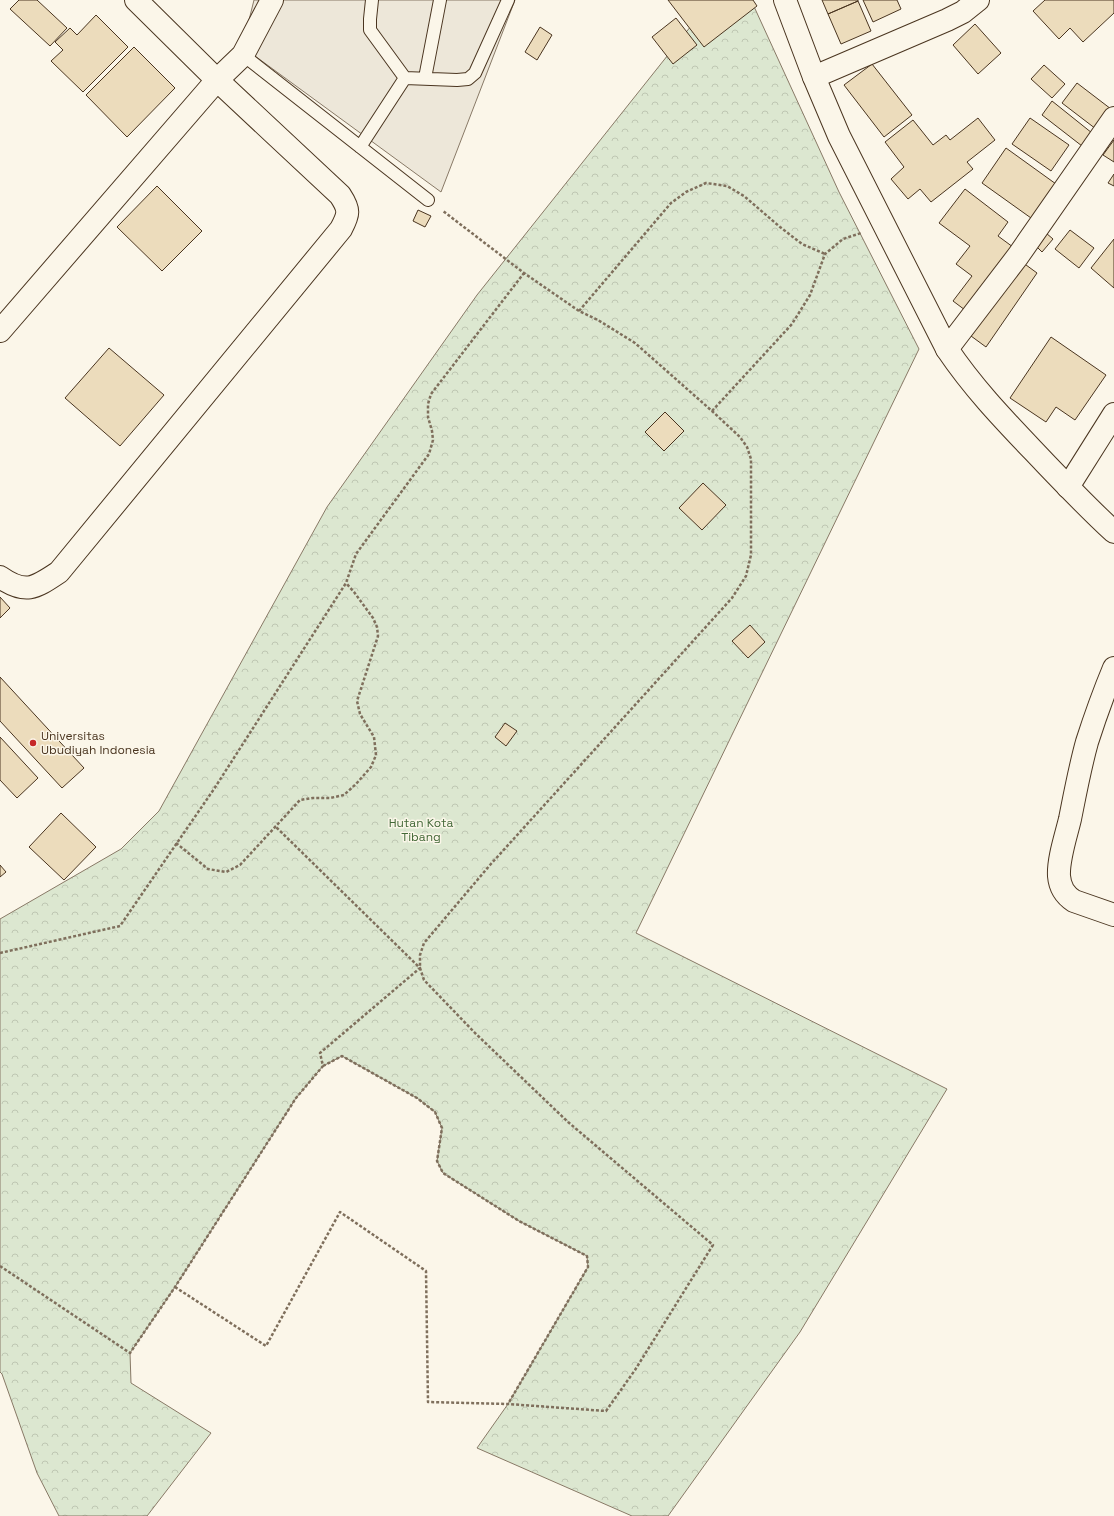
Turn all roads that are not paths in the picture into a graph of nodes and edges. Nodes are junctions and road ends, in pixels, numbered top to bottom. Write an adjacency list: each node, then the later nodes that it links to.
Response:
1 (136, 0): 12 (street)
2 (272, 0): 8 (street)
3 (372, 0): 10 (lane)
4 (440, 0): 11 (lane)
5 (508, 0): 11 (lane)
6 (785, 0): 9 (street)
7 (978, 0): 9 (street)
8 (243, 55): 12 (street); 14 (lane)
9 (814, 77): 17 (street)
10 (406, 78): 11 (lane); 14 (lane)
11 (425, 78)
12 (217, 80): 16 (street); 21 (street)
13 (1114, 118): 17 (street)
14 (360, 147): 15 (lane)
15 (428, 200)
16 (0, 331)
17 (947, 348): 19 (street)
18 (1114, 414): 19 (street)
19 (1068, 487): 20 (street)
20 (1114, 532)
21 (0, 576)
22 (1114, 668): 23 (street)
23 (1114, 915)

